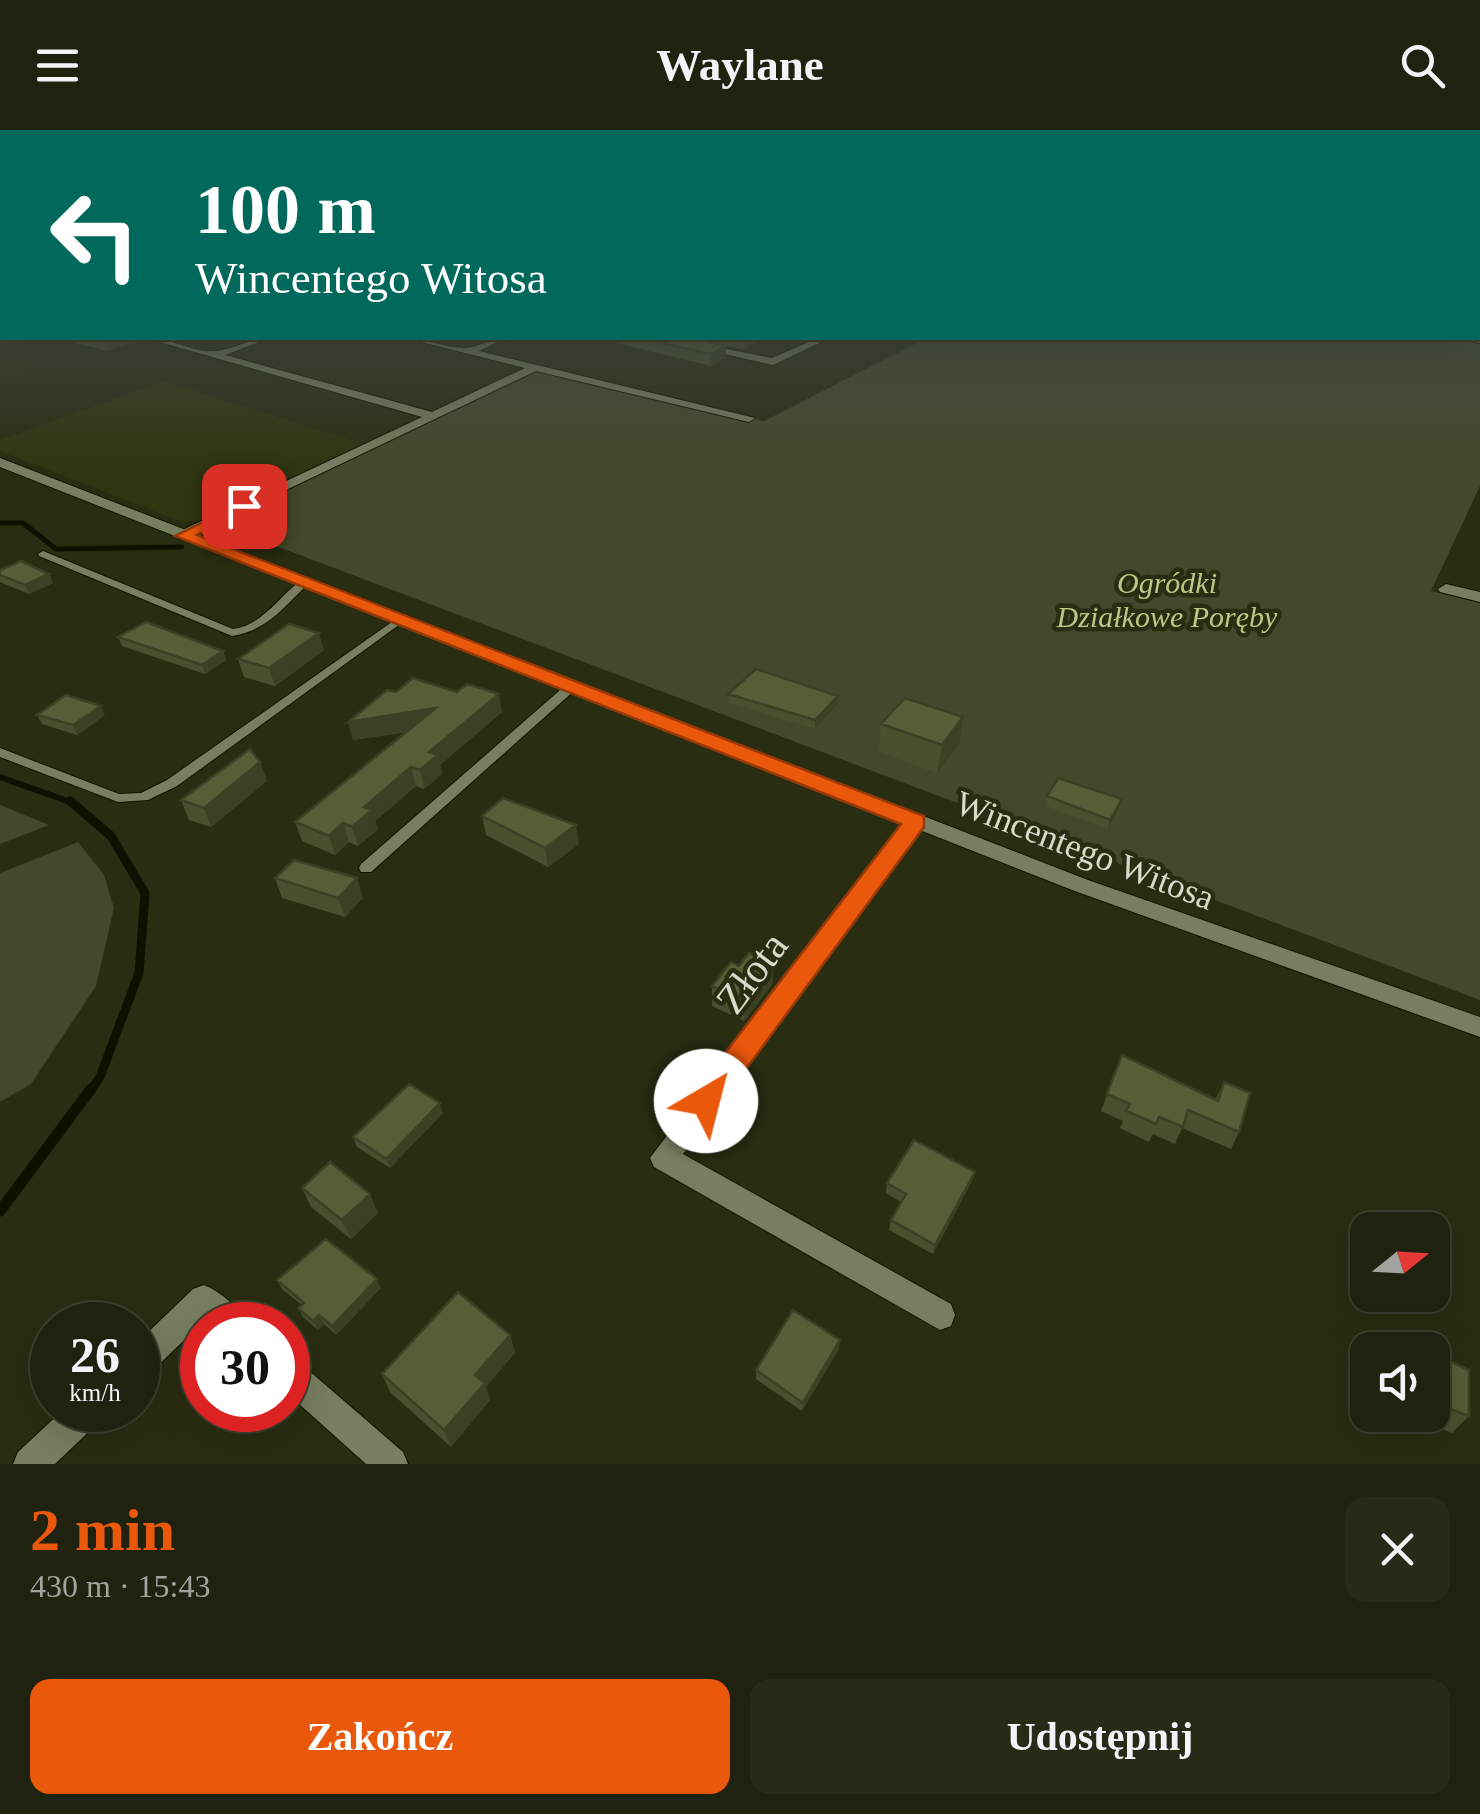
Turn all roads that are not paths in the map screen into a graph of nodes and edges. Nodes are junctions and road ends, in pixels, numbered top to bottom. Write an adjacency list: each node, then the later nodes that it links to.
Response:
1 (170, 343): 8 (street)
2 (251, 343): 8 (street)
3 (431, 343): 7 (street)
4 (488, 343): 7 (street)
5 (686, 343): 6 (street)
6 (814, 343)
7 (467, 352): 9 (street)
8 (216, 356): 10 (street)
9 (532, 368): 10 (street); 11 (street)
10 (433, 416): 13 (street)
11 (750, 418)
12 (0, 462): 13 (street, Wincentego Witosa)
13 (183, 536): 15 (street, Wincentego Witosa)
14 (43, 554): 15 (lane)
15 (304, 583): 18 (street, Wincentego Witosa)
16 (1446, 589): 17 (street)
17 (1480, 598)
18 (399, 620): 19 (street, Wincentego Witosa); 20 (lane)
19 (571, 687): 21 (street, Wincentego Witosa); 22 (lane)
20 (0, 752)
21 (916, 821): 23 (street, Wincentego Witosa); 24 (street, Złota)
22 (366, 868)
23 (1480, 1028)
24 (940, 1315)
25 (180, 1323): 26 (street)
26 (160, 1342)
27 (310, 1393): 30 (street)
28 (64, 1432): 29 (street)
29 (30, 1464)
30 (391, 1464)

